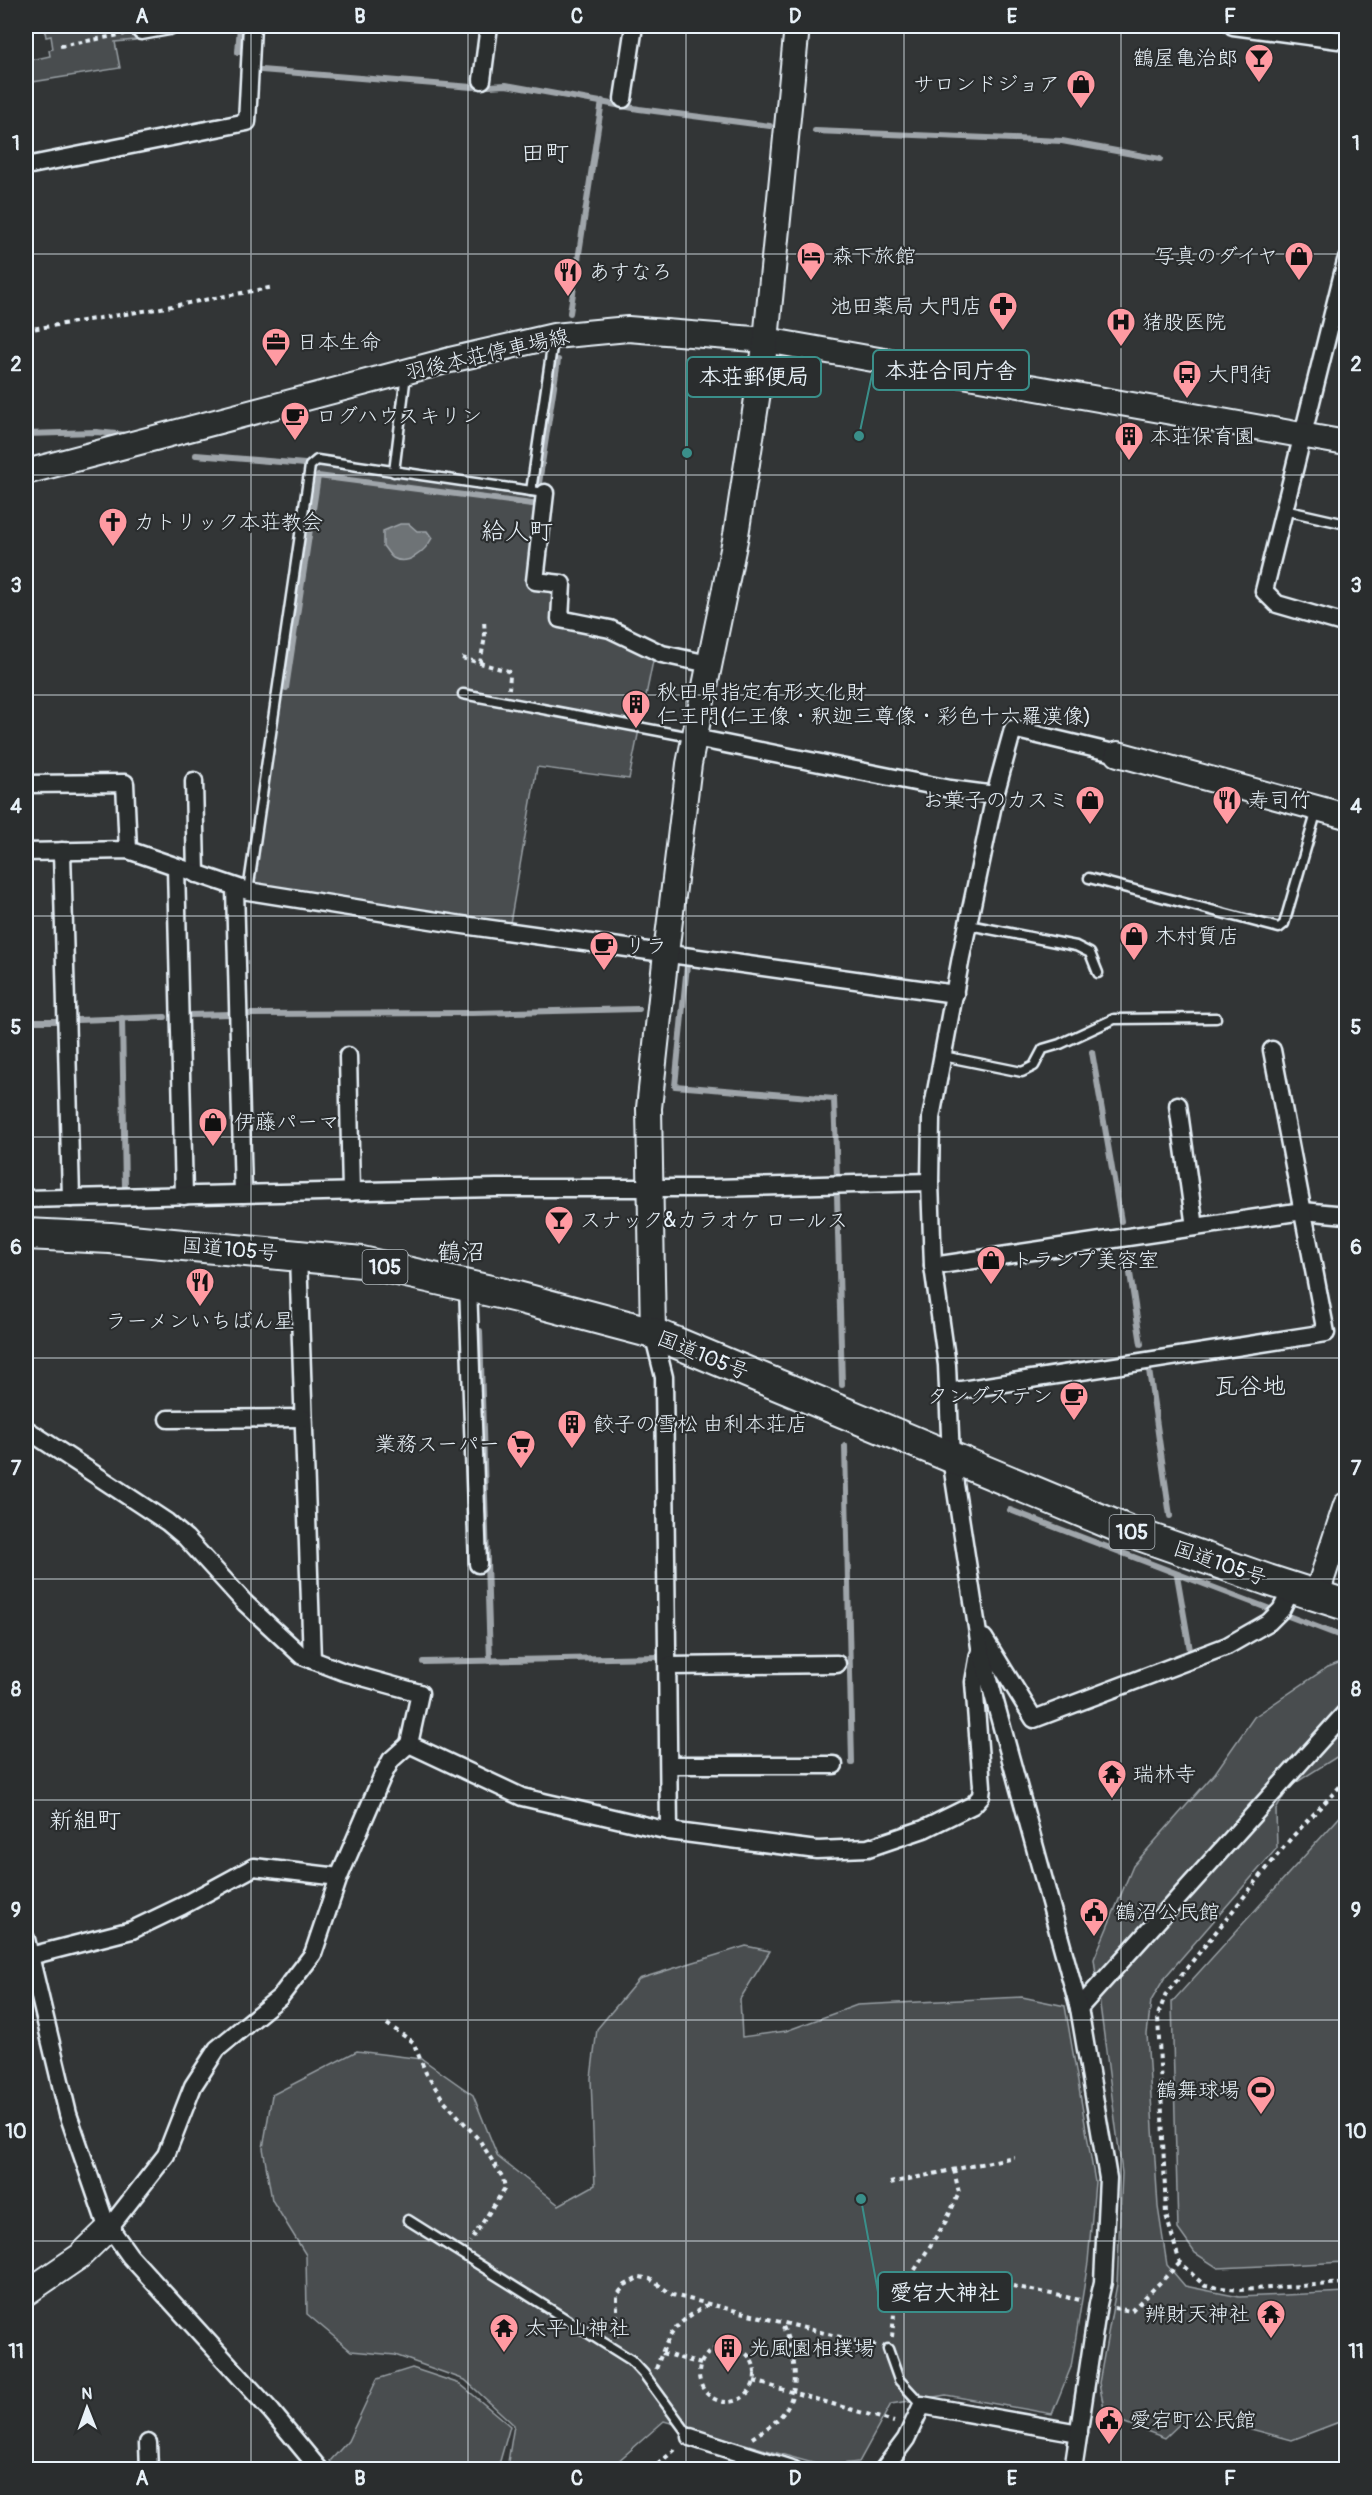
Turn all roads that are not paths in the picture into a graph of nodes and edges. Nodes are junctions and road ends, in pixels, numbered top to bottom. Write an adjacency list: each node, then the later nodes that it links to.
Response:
1 (169, 26): 7 (street)
2 (252, 26): 11 (street)
3 (489, 26): 9 (street)
4 (634, 26): 10 (street)
5 (797, 26): 14 (street)
6 (1233, 26): 8 (street)
7 (141, 31)
8 (1347, 41)
9 (482, 80)
10 (623, 99)
11 (26, 166)
12 (1347, 261): 16 (street)
13 (554, 336): 14 (street, 羽後本荘停車場線); 15 (street, 羽後本荘停車場線); 20 (lane)
14 (766, 340): 16 (street, 羽後本荘停車場線); 24 (street)
15 (406, 372): 18 (street, 羽後本荘停車場線); 19 (lane)
16 (1302, 435): 17 (street, 羽後本荘停車場線); 21 (street)
17 (1347, 443)
18 (26, 472)
19 (394, 472): 20 (lane); 39 (lane)
20 (538, 492): 24 (street)
21 (1284, 510): 22 (lane); 23 (street)
22 (1347, 524)
23 (1347, 624)
24 (709, 664): 26 (street)
25 (463, 694): 26 (lane)
26 (695, 738): 30 (street); 41 (street)
27 (1118, 754): 30 (street); 31 (street)
28 (194, 781): 37 (street)
29 (26, 784): 33 (street)
30 (995, 795): 40 (street)
31 (1318, 807): 32 (street); 38 (lane)
32 (1347, 816)
33 (128, 850): 34 (street); 36 (street)
34 (62, 851): 35 (street); 54 (street)
35 (26, 852)
36 (176, 867): 37 (street); 53 (street)
37 (196, 874): 39 (street)
38 (1089, 878)
39 (242, 890): 41 (street); 52 (street)
40 (969, 925): 42 (lane); 43 (street)
41 (666, 953): 43 (street); 50 (street)
42 (1098, 973)
43 (955, 994): 47 (street)
44 (1216, 1018): 47 (lane)
45 (1272, 1050): 56 (street)
46 (348, 1056): 51 (street)
47 (943, 1056): 49 (street)
48 (1178, 1105): 58 (street)
49 (930, 1182): 50 (street); 61 (street)
50 (650, 1188): 51 (street); 63 (street)
51 (351, 1192): 52 (street)
52 (243, 1194): 53 (street)
53 (184, 1196): 54 (street)
54 (71, 1198): 55 (street)
55 (26, 1199)
56 (1303, 1211): 57 (street); 58 (street); 64 (street)
57 (1347, 1215)
58 (1195, 1227): 61 (street)
59 (26, 1234): 60 (highway, 国道105号 / 105)
60 (298, 1256): 62 (highway, 国道105号 / 105); 65 (street)
61 (933, 1266): 64 (street)
62 (468, 1286): 63 (highway, 国道105号 / 105); 70 (street)
63 (653, 1333): 68 (highway, 国道105号 / 105); 77 (street)
64 (948, 1392): 68 (street)
65 (303, 1418): 66 (street); 75 (street)
66 (168, 1419)
67 (26, 1429): 75 (street)
68 (951, 1458): 71 (highway, 国道105号 / 105); 73 (street)
69 (1347, 1505): 71 (street)
70 (478, 1564)
71 (1297, 1597): 72 (highway, 国道105号 / 105); 73 (street)
72 (1347, 1605)
73 (978, 1629): 74 (street)
74 (980, 1647): 82 (street); 86 (street)
75 (312, 1660): 79 (street)
76 (837, 1664): 77 (street)
77 (668, 1666): 80 (street)
78 (1347, 1712): 86 (street)
79 (409, 1744): 82 (street); 83 (street)
80 (669, 1765): 81 (street); 82 (street)
81 (834, 1765)
82 (669, 1831)
83 (339, 1877): 85 (street); 88 (street)
84 (26, 1939): 85 (street)
85 (30, 1956): 88 (street)
86 (1079, 2008): 92 (street)
87 (408, 2220): 93 (lane)
88 (109, 2228): 89 (street); 96 (street)
89 (26, 2293)
90 (888, 2349): 91 (lane)
91 (922, 2405): 92 (street); 98 (street)
92 (1079, 2433): 99 (street)
93 (690, 2437): 97 (street)
94 (148, 2443): 95 (street)
95 (149, 2469)
96 (320, 2469)
97 (794, 2469)
98 (883, 2469)
99 (1073, 2469)

